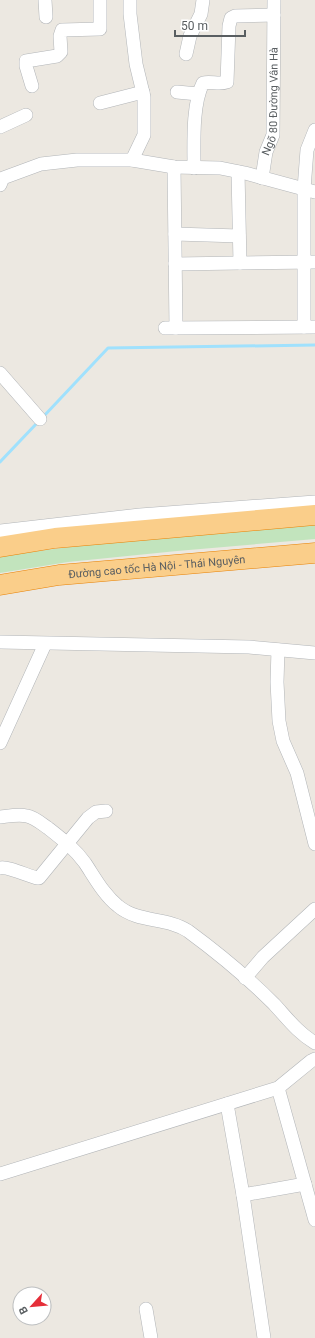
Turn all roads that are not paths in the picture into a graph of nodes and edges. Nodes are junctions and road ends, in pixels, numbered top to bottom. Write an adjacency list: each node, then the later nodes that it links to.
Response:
1 (45, 0): 7 (street)
2 (100, 0): 9 (street)
3 (130, 0): 10 (street)
4 (203, 0): 8 (street)
5 (274, 0): 6 (street, Ngõ 80 Đường Vân Hà)
6 (274, 15): 12 (street); 22 (street, Ngõ 80 Đường Vân Hà)
7 (46, 17)
8 (186, 54)
9 (32, 86)
10 (143, 92): 13 (street); 17 (street)
11 (177, 92): 12 (street)
12 (198, 94): 19 (street)
13 (100, 103)
14 (26, 116): 15 (street)
15 (0, 127)
16 (315, 130): 23 (street)
17 (132, 160): 18 (street); 21 (street)
18 (174, 167): 19 (street); 24 (street)
19 (194, 168): 20 (street)
20 (238, 172): 22 (street); 25 (street)
21 (1, 178)
22 (262, 178): 23 (street)
23 (309, 191): 26 (street)
24 (175, 234): 25 (street); 28 (street)
25 (239, 236): 27 (street)
26 (309, 262): 27 (street); 29 (street)
27 (240, 263): 28 (street)
28 (175, 264): 29 (street)
29 (309, 327)
30 (0, 373): 31 (street)
31 (40, 419)
32 (315, 502): 34 (street)
33 (315, 515): 35 (highway)
34 (0, 531)
35 (0, 547)
36 (315, 553): 37 (highway, Đường cao tốc Hà Nội - Thái Nguyên)
37 (0, 585)
38 (0, 642): 39 (street)
39 (45, 644): 40 (street); 42 (street)
40 (278, 650): 41 (street); 46 (street)
41 (315, 652)
42 (0, 743)
43 (106, 812): 45 (street)
44 (0, 817): 45 (street)
45 (67, 843): 47 (street); 49 (street)
46 (315, 844)
47 (0, 868)
48 (315, 909): 49 (street)
49 (245, 978): 50 (street)
50 (315, 1043)
51 (315, 1059): 52 (street)
52 (278, 1088): 53 (street); 55 (street)
53 (227, 1104): 54 (street); 56 (street)
54 (0, 1174)
55 (305, 1184): 56 (street); 57 (street)
56 (243, 1195): 60 (street)
57 (314, 1213)
58 (146, 1309): 59 (street)
59 (151, 1338)
60 (264, 1338)

